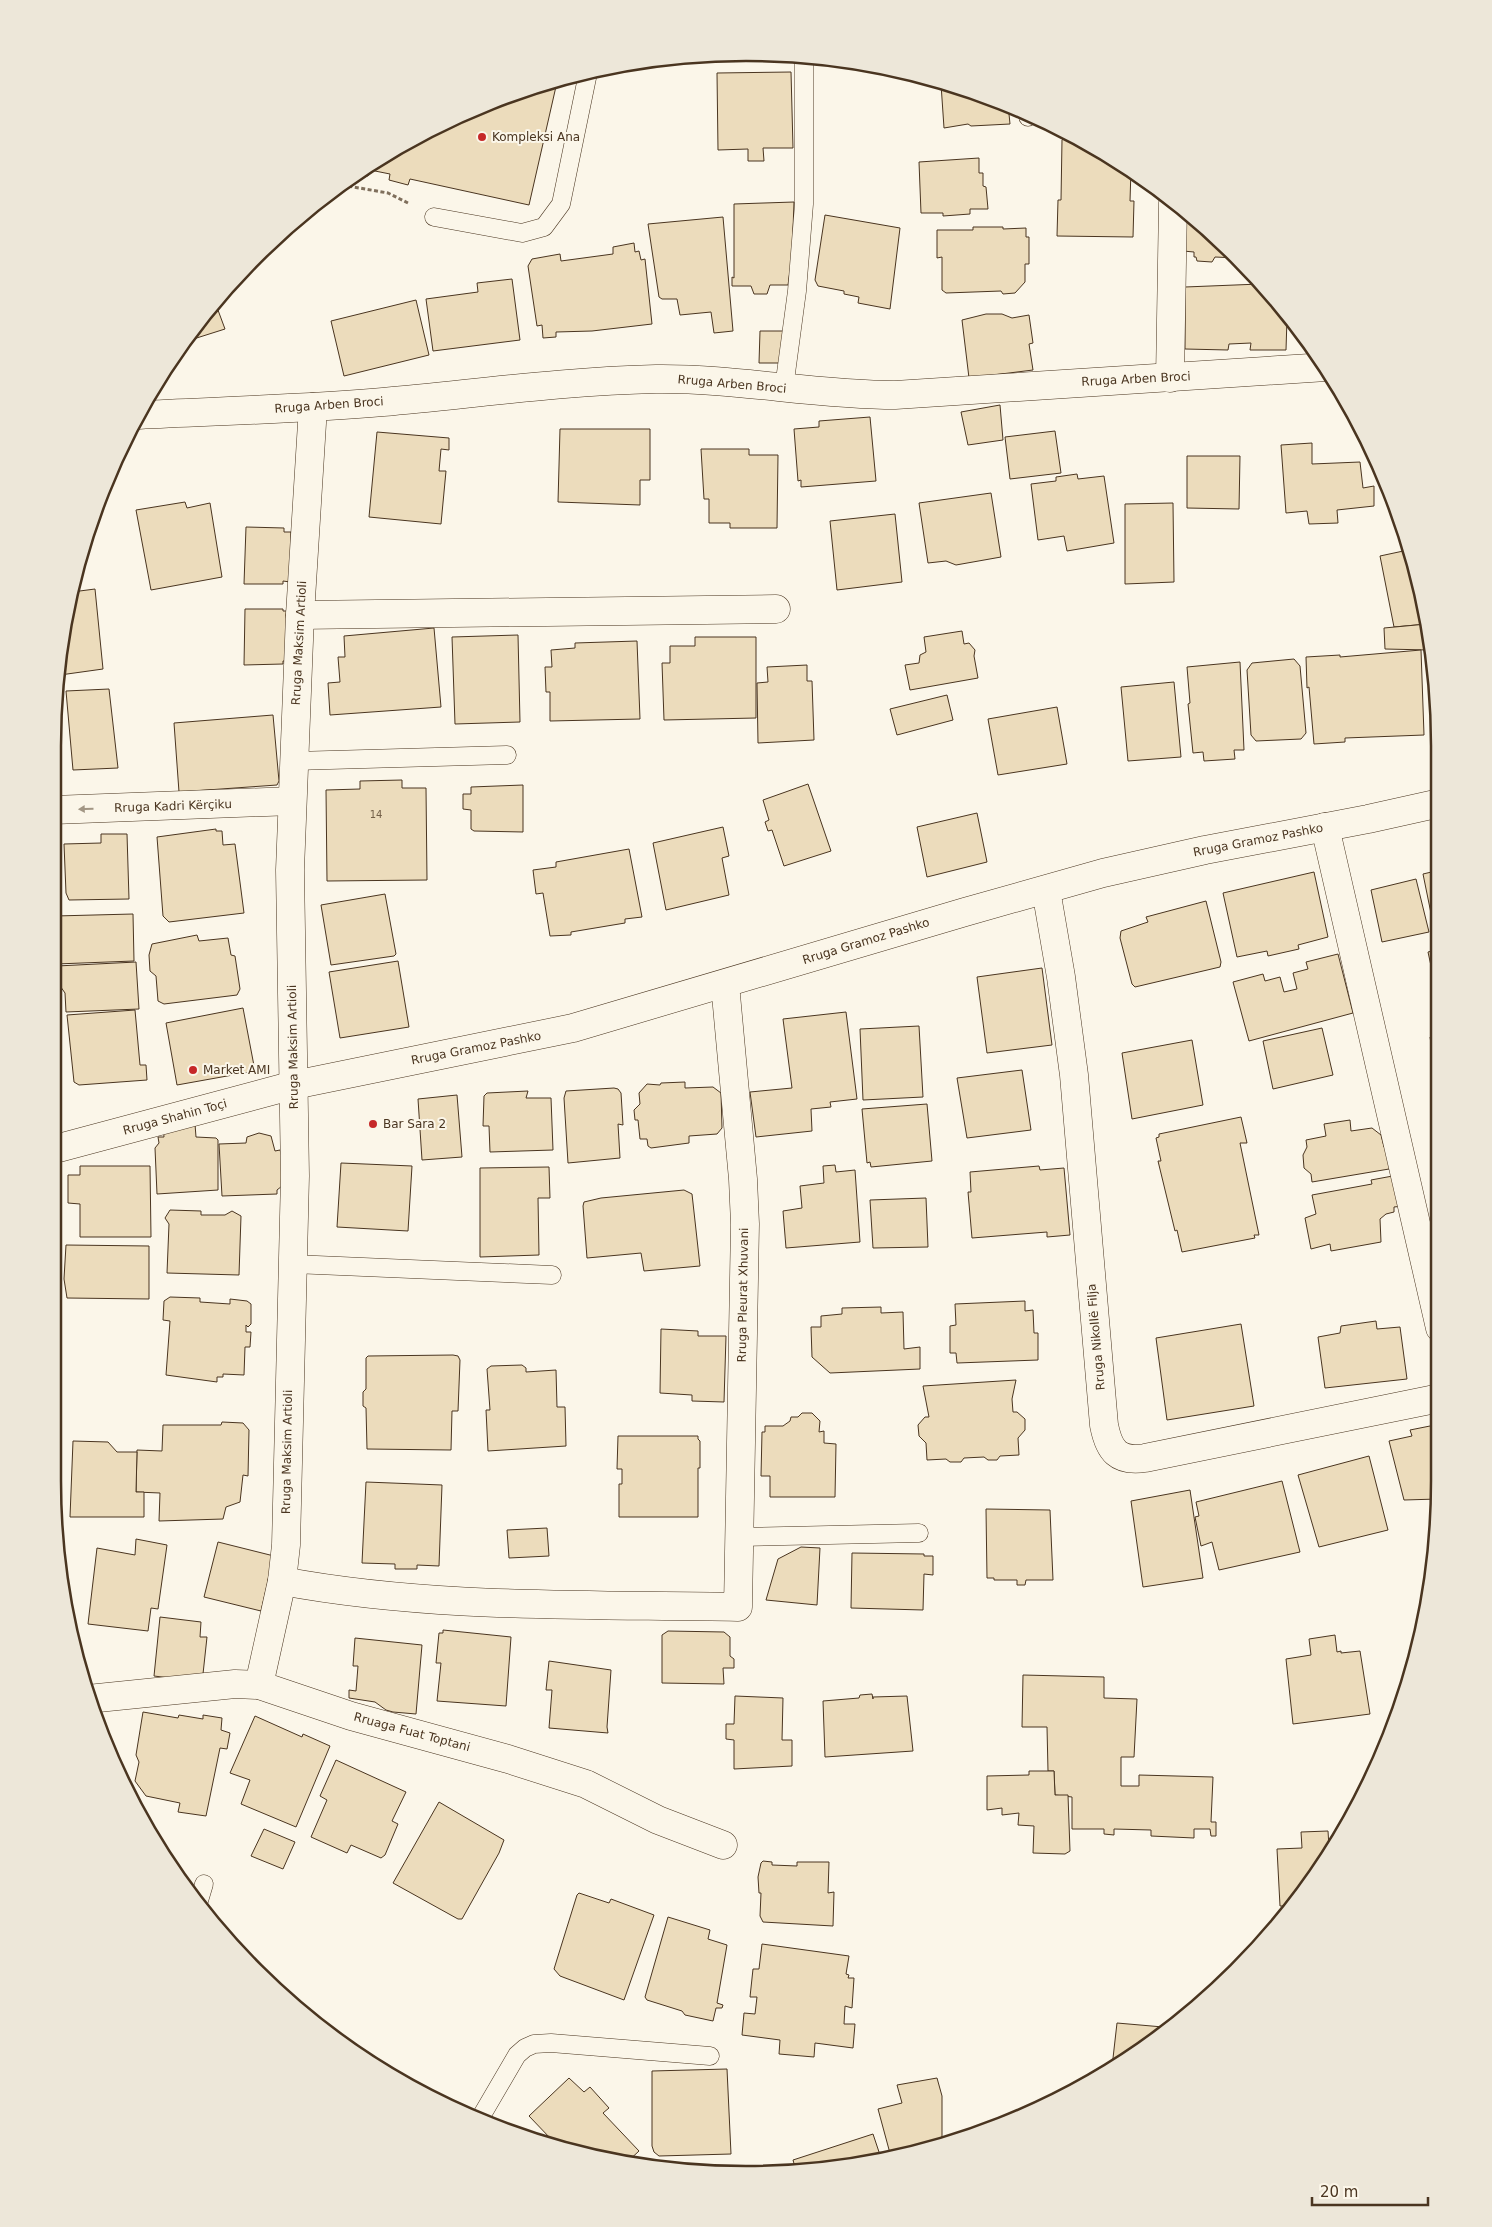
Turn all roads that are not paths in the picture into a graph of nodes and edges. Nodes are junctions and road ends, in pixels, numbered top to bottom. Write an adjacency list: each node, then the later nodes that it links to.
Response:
1 (804, 64): 7 (lane)
2 (586, 81): 4 (lane)
3 (1173, 211): 6 (street)
4 (434, 216)
5 (1316, 368): 6 (street, Rruga Arben Broci)
6 (1170, 378): 7 (street, Rruga Arben Broci)
7 (784, 388): 8 (street, Rruga Arben Broci)
8 (313, 407): 9 (street, Rruga Arben Broci); 11 (street, Rruga Maksim Artioli)
9 (147, 415)
10 (776, 610): 11 (street)
11 (300, 615): 13 (street, Rruga Maksim Artioli)
12 (508, 755): 13 (lane)
13 (294, 761): 14 (street, Rruga Maksim Artioli)
14 (292, 801): 16 (street, Rruga Kadri Kërçiku, one-way to 16); 20 (street, Rruga Maksim Artioli)
15 (1431, 805): 17 (street, Rruga Gramoz Pashko)
16 (61, 810)
17 (1325, 827): 18 (street, Rruga Gramoz Pashko); 24 (street)
18 (1046, 890): 19 (street, Rruga Gramoz Pashko); 25 (street, Rruga Nikollë Filja)
19 (724, 984): 20 (street, Rruga Gramoz Pashko); 27 (street, Rruga Pleurat Xhuvani)
20 (294, 1085): 21 (street, Rruga Shahin Toçi); 22 (street, Rruga Maksim Artioli)
21 (61, 1147)
22 (293, 1264): 23 (lane); 28 (street, Rruga Maksim Artioli)
23 (552, 1276)
24 (1431, 1289)
25 (1431, 1400)
26 (919, 1533): 27 (lane)
27 (738, 1537): 28 (street, Rruga Pleurat Xhuvani)
28 (282, 1581): 29 (street, Rruga Maksim Artioli)
29 (259, 1685): 30 (street, Rruaga Fuat Toptani); 31 (street, Rruaga Fuat Toptani)
30 (97, 1698)
31 (723, 1845)
32 (204, 1884): 33 (lane)
33 (201, 1895)
34 (710, 2056): 35 (lane)
35 (482, 2113)

